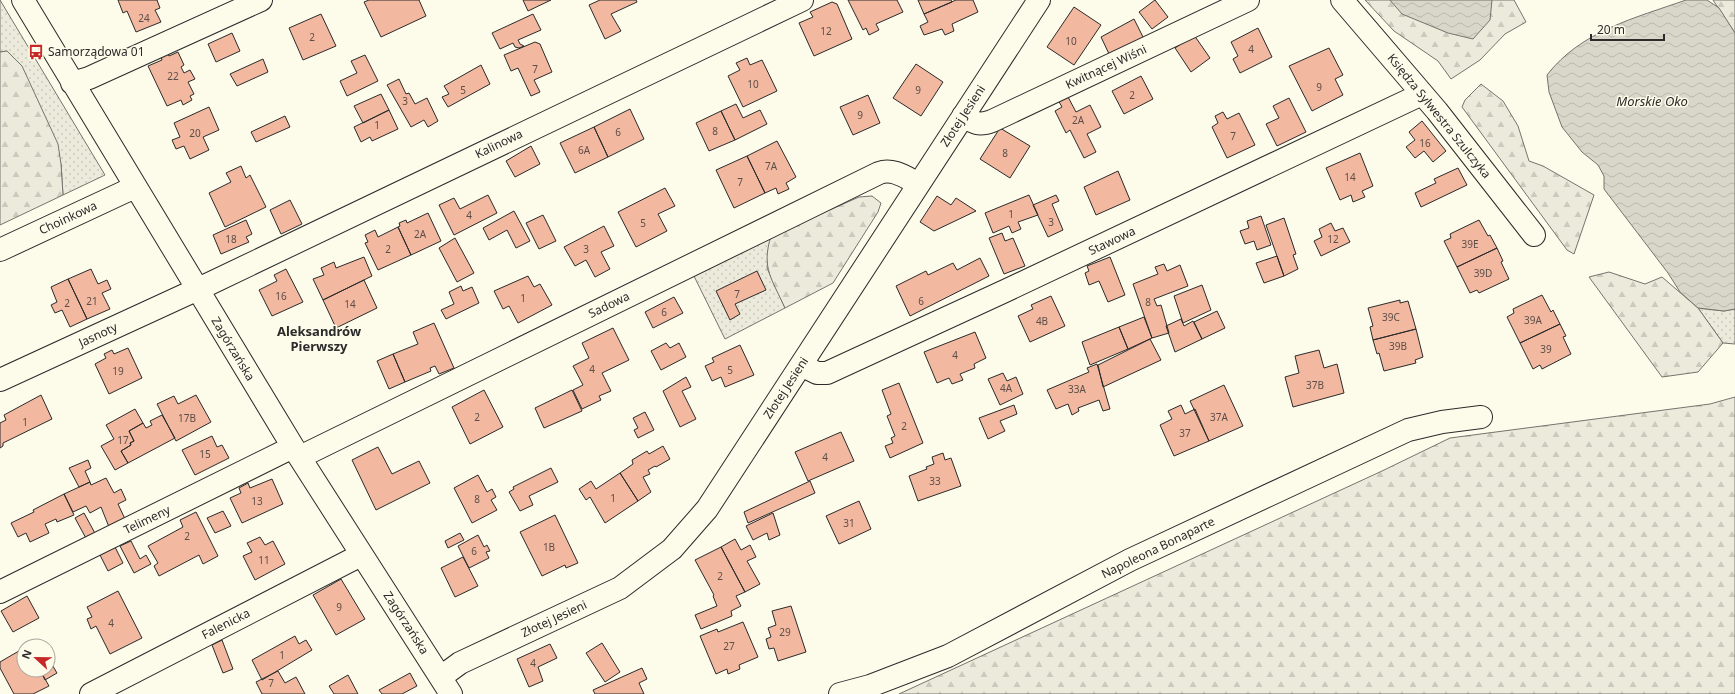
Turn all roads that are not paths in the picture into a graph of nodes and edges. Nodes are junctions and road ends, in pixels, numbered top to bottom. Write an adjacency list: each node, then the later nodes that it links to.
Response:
1 (23, 0): 7 (street, Zagórzańska)
2 (262, 0): 7 (street)
3 (802, 0): 14 (street, Kalinowa)
4 (1039, 0): 9 (street, Złotej Jesieni)
5 (1248, 0): 9 (street, Kwitnącej Wiśni)
6 (1342, 0): 8 (street, Księdza Sylwestra Szulczyka)
7 (72, 84): 11 (street, Zagórzańska)
8 (1422, 94): 12 (street, Księdza Sylwestra Szulczyka); 15 (street, Stawowa)
9 (963, 116): 10 (street, Złotej Jesieni)
10 (919, 184): 15 (street, Złotej Jesieni); 18 (street, Sadowa)
11 (135, 187): 13 (street, Choinkowa); 14 (street, Zagórzańska)
12 (1534, 235)
13 (0, 250)
14 (197, 289): 16 (street, Jasnoty); 18 (street, Zagórzańska)
15 (801, 365): 21 (street, Złotej Jesieni)
16 (0, 380)
17 (1481, 417): 23 (street, Napoleona Bonaparte)
18 (297, 452): 19 (street, Zagórzańska); 20 (street, Telimeny)
19 (361, 555): 21 (street, Zagórzańska); 22 (street, Falenicka)
20 (0, 592)
21 (446, 685)
22 (91, 694)
23 (840, 694)

